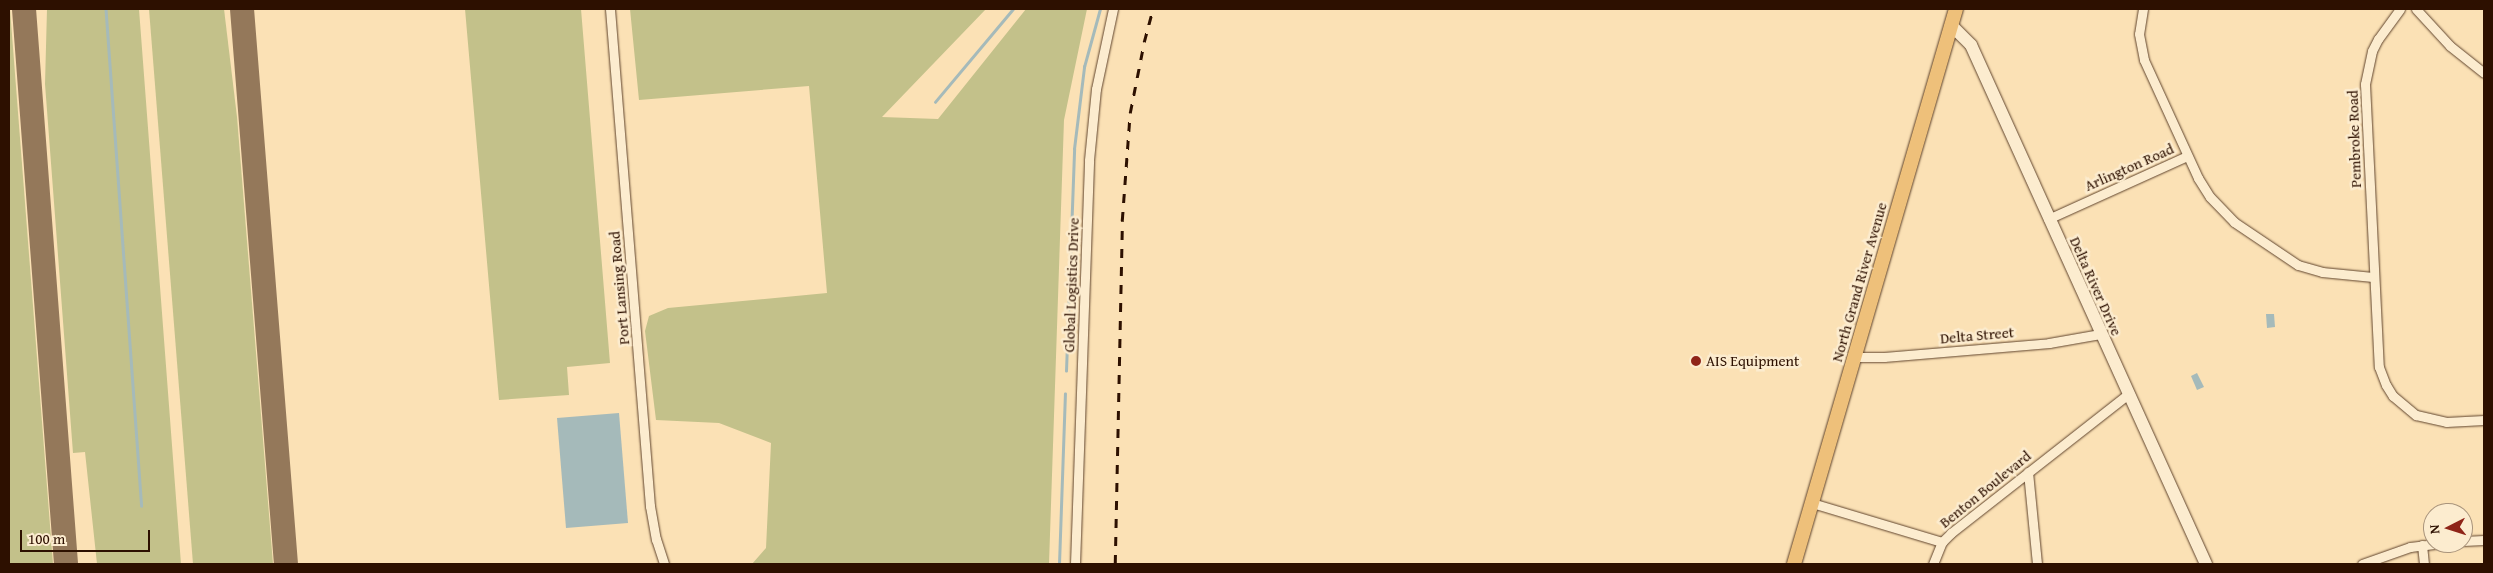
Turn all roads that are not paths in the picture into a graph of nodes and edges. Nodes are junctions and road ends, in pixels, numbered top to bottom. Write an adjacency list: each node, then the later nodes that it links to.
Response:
1 (610, 9): 20 (street, Port Lansing Road)
2 (1113, 9): 21 (street, Global Logistics Drive)
3 (1956, 9): 7 (main road, North Grand River Avenue)
4 (2144, 9): 9 (street)
5 (2400, 9): 11 (street, Pembroke Road)
6 (2416, 9): 8 (street)
7 (1951, 25): 10 (street, Delta River Drive); 13 (main road, North Grand River Avenue)
8 (2484, 74)
9 (2187, 156): 10 (street, Arlington Road); 11 (street, Arlington Road)
10 (2048, 219): 12 (street, Delta River Drive)
11 (2373, 277): 15 (street)
12 (2100, 334): 13 (street, Delta Street); 14 (street, Delta River Drive)
13 (1854, 357): 17 (main road, North Grand River Avenue)
14 (2128, 394): 16 (street, Benton Boulevard); 25 (street, Delta River Drive)
15 (2484, 420)
16 (2028, 472): 18 (street, Benton Boulevard); 24 (street)
17 (1812, 503): 18 (street, Benton Boulevard); 22 (main road, North Grand River Avenue)
18 (1942, 542): 23 (street)
19 (2422, 545): 26 (street); 27 (street)
20 (664, 564)
21 (1075, 564)
22 (1794, 564)
23 (1933, 564)
24 (2037, 564)
25 (2206, 564)
26 (2362, 564)
27 (2424, 564)

